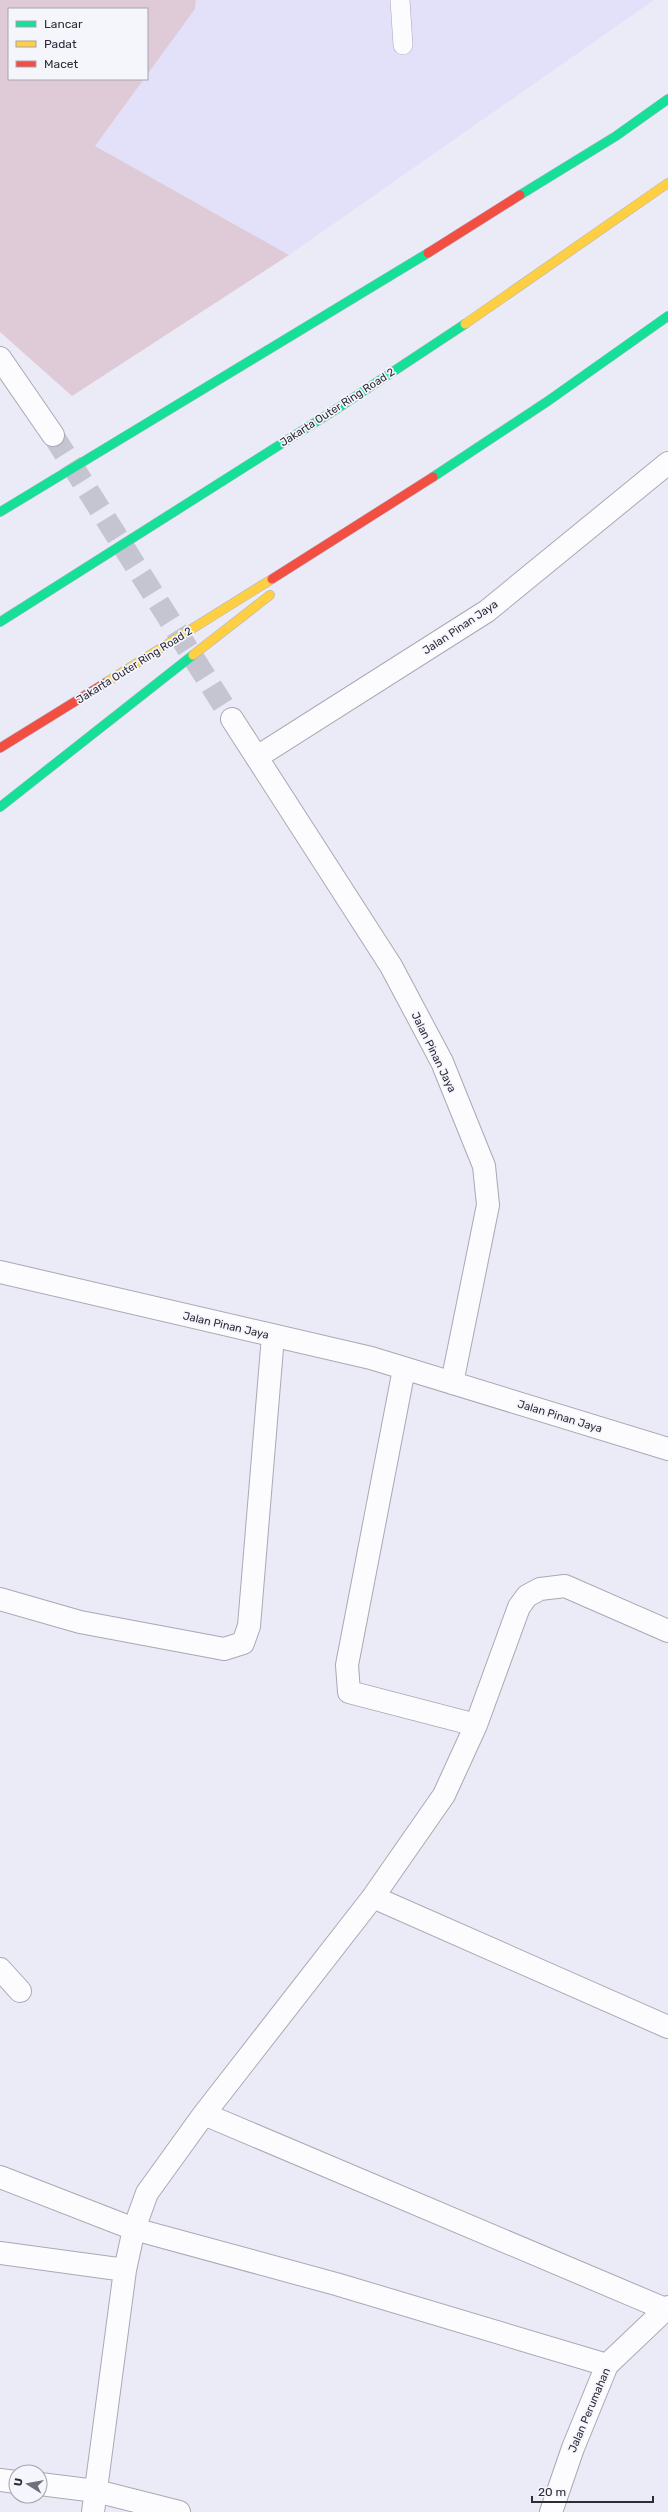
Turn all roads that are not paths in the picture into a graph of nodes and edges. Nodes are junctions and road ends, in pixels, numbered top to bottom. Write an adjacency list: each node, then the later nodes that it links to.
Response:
1 (400, 0): 2 (lane)
2 (403, 45)
3 (668, 99): 9 (highway)
4 (668, 182): 13 (highway, Jakarta Outer Ring Road 2)
5 (668, 316): 10 (highway, Jakarta Outer Ring Road 2)
6 (0, 358): 7 (street)
7 (53, 435)
8 (668, 463): 16 (street, Jalan Pinan Jaya)
9 (0, 512)
10 (353, 529): 11 (highway); 15 (highway, Jakarta Outer Ring Road 2)
11 (290, 579)
12 (278, 589): 17 (highway)
13 (0, 622)
14 (232, 719): 16 (street, Jalan Pinan Jaya)
15 (0, 748)
16 (257, 757): 21 (street, Jalan Pinan Jaya)
17 (0, 807)
18 (0, 1272): 19 (street, Jalan Pinan Jaya)
19 (273, 1336): 20 (street, Jalan Pinan Jaya); 23 (street)
20 (404, 1369): 21 (street, Jalan Pinan Jaya); 25 (street)
21 (452, 1383): 22 (street, Jalan Pinan Jaya)
22 (668, 1449)
23 (0, 1599)
24 (668, 1631): 25 (street)
25 (476, 1725): 26 (street)
26 (373, 1897): 29 (street); 30 (street)
27 (0, 1969): 28 (street)
28 (20, 1991)
29 (668, 2027)
30 (204, 2114): 32 (street); 35 (street)
31 (0, 2177): 32 (street)
32 (134, 2229): 34 (street); 36 (street)
33 (0, 2253): 34 (street)
34 (125, 2270): 38 (street)
35 (666, 2308): 36 (street, Jalan Perumahan)
36 (607, 2366): 41 (street, Jalan Perumahan)
37 (48, 2485): 38 (street)
38 (96, 2491): 39 (street); 40 (street)
39 (93, 2512)
40 (179, 2512)
41 (551, 2512)

